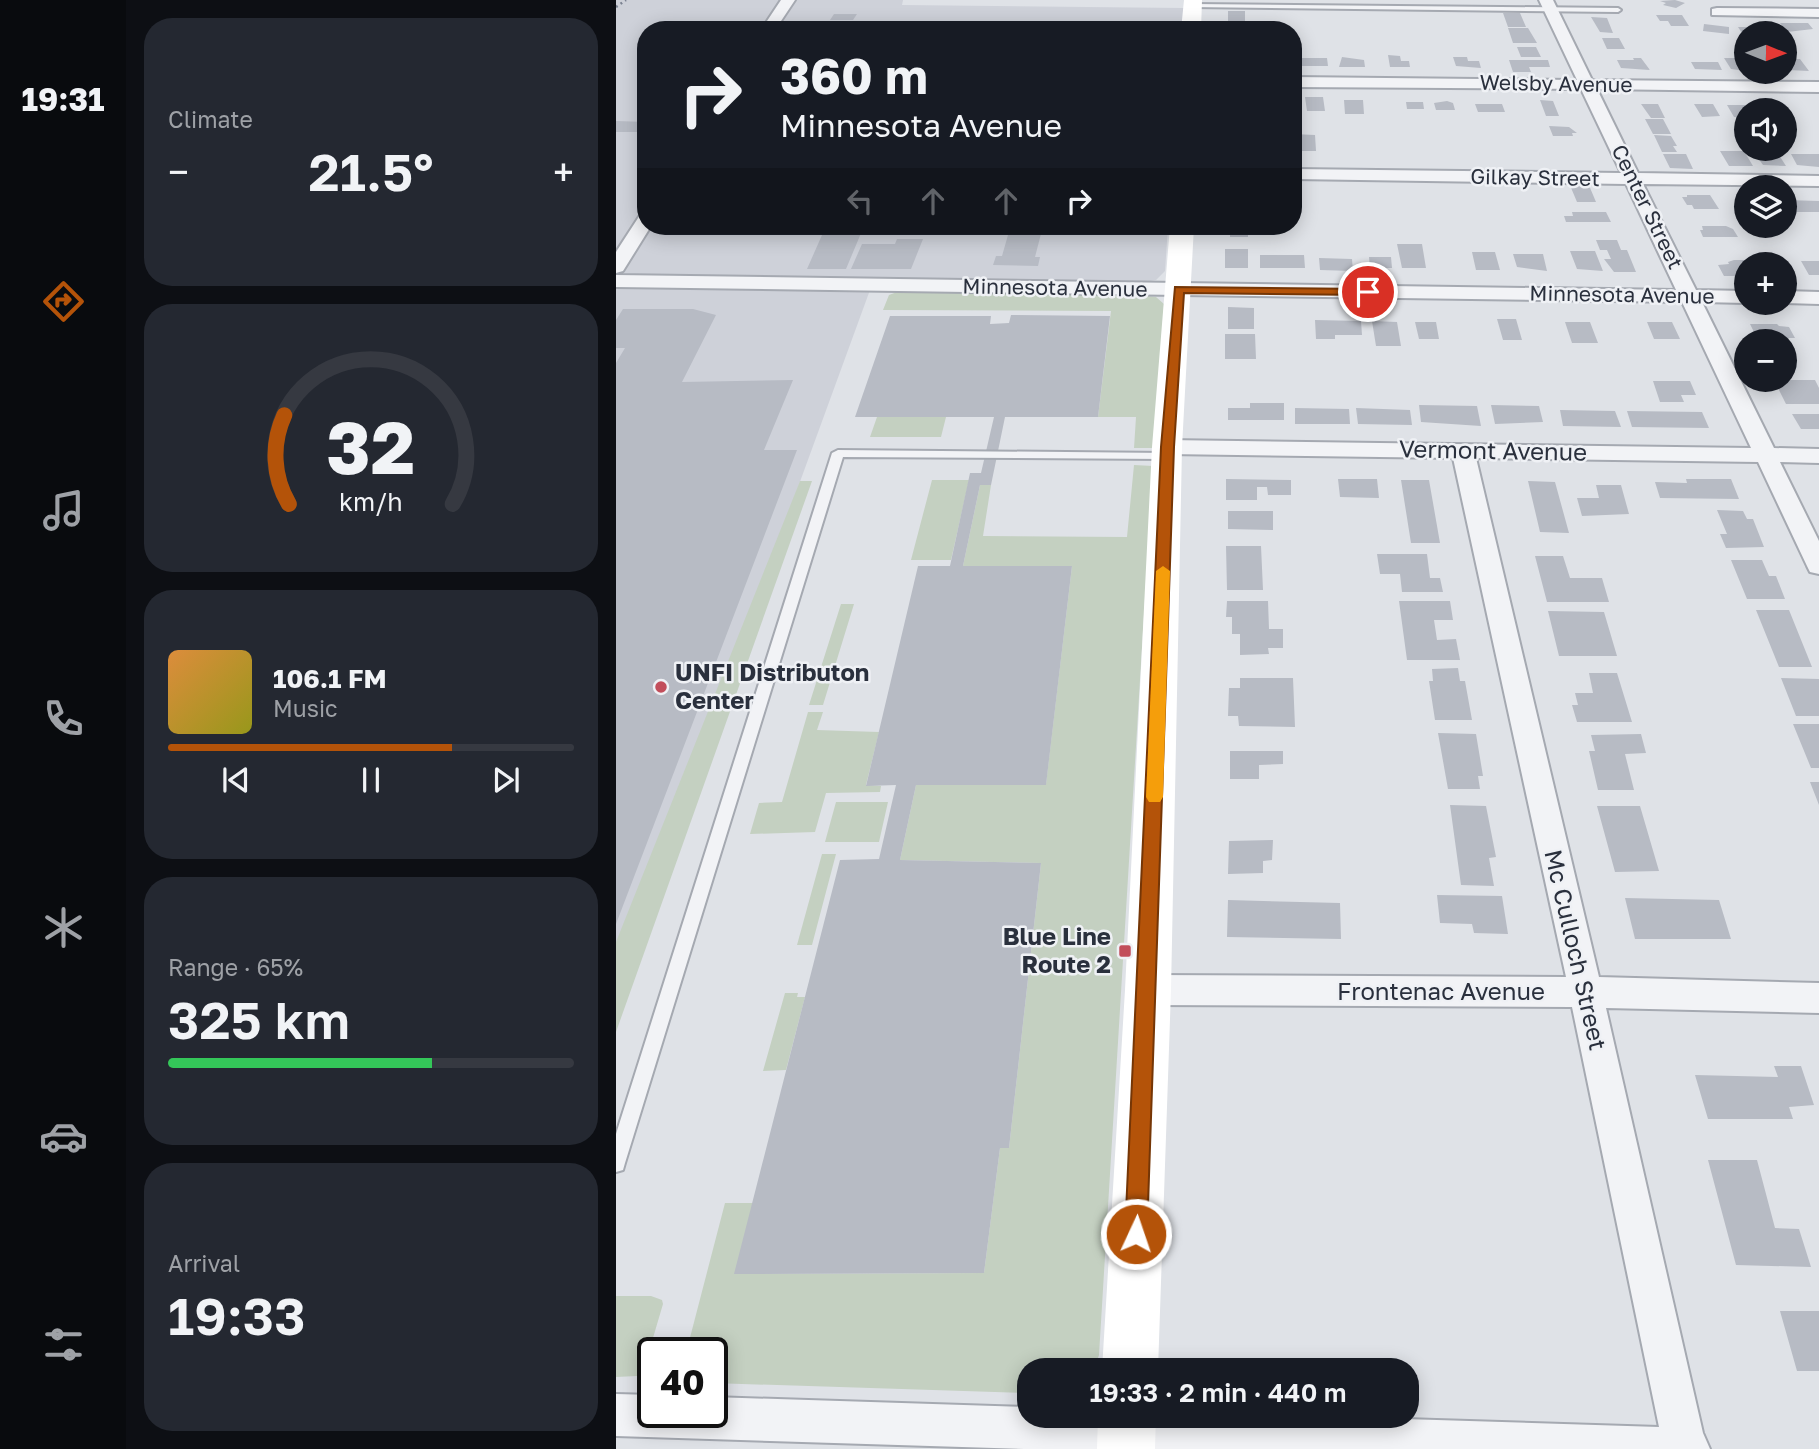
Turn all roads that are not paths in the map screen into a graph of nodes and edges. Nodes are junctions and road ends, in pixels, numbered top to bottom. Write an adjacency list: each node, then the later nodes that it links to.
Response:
1 (788, 0): 7 (street)
2 (1193, 3): 3 (lane); 8 (street)
3 (1548, 5): 4 (lane); 10 (street, Center Street)
4 (1618, 10)
5 (1717, 12): 6 (street)
6 (1819, 13)
7 (774, 21)
8 (1192, 21)
9 (1302, 82): 10 (street, Welsby Avenue)
10 (1585, 85): 11 (street, Welsby Avenue); 13 (street, Center Street)
11 (1819, 87)
12 (1302, 174): 13 (street, Gilkay Street)
13 (1634, 179): 14 (street, Gilkay Street); 20 (street, Center Street)
14 (1819, 181)
15 (637, 233): 17 (street)
16 (1182, 235): 19 (street)
17 (616, 267)
18 (616, 281): 19 (street, Minnesota Avenue)
19 (1179, 289): 20 (street, Minnesota Avenue); 25 (street)
20 (1691, 296): 21 (street, Minnesota Avenue); 26 (street, Center Street)
21 (1734, 297)
22 (1797, 297): 23 (street)
23 (1819, 298)
24 (1463, 451): 25 (street, Vermont Avenue); 26 (street, Vermont Avenue); 30 (street, Mc Culloch Street)
25 (1167, 452): 29 (street); 32 (lane)
26 (1766, 456): 27 (street, Vermont Avenue); 28 (street, Center Street)
27 (1819, 456)
28 (1819, 566)
29 (1148, 990): 30 (street, Frontenac Avenue); 33 (street)
30 (1586, 992): 31 (street, Frontenac Avenue); 36 (street, Mc Culloch Street)
31 (1819, 998)
32 (616, 1163)
33 (1131, 1358)
34 (616, 1415): 35 (street)
35 (1127, 1432): 36 (street)
36 (1686, 1449)

